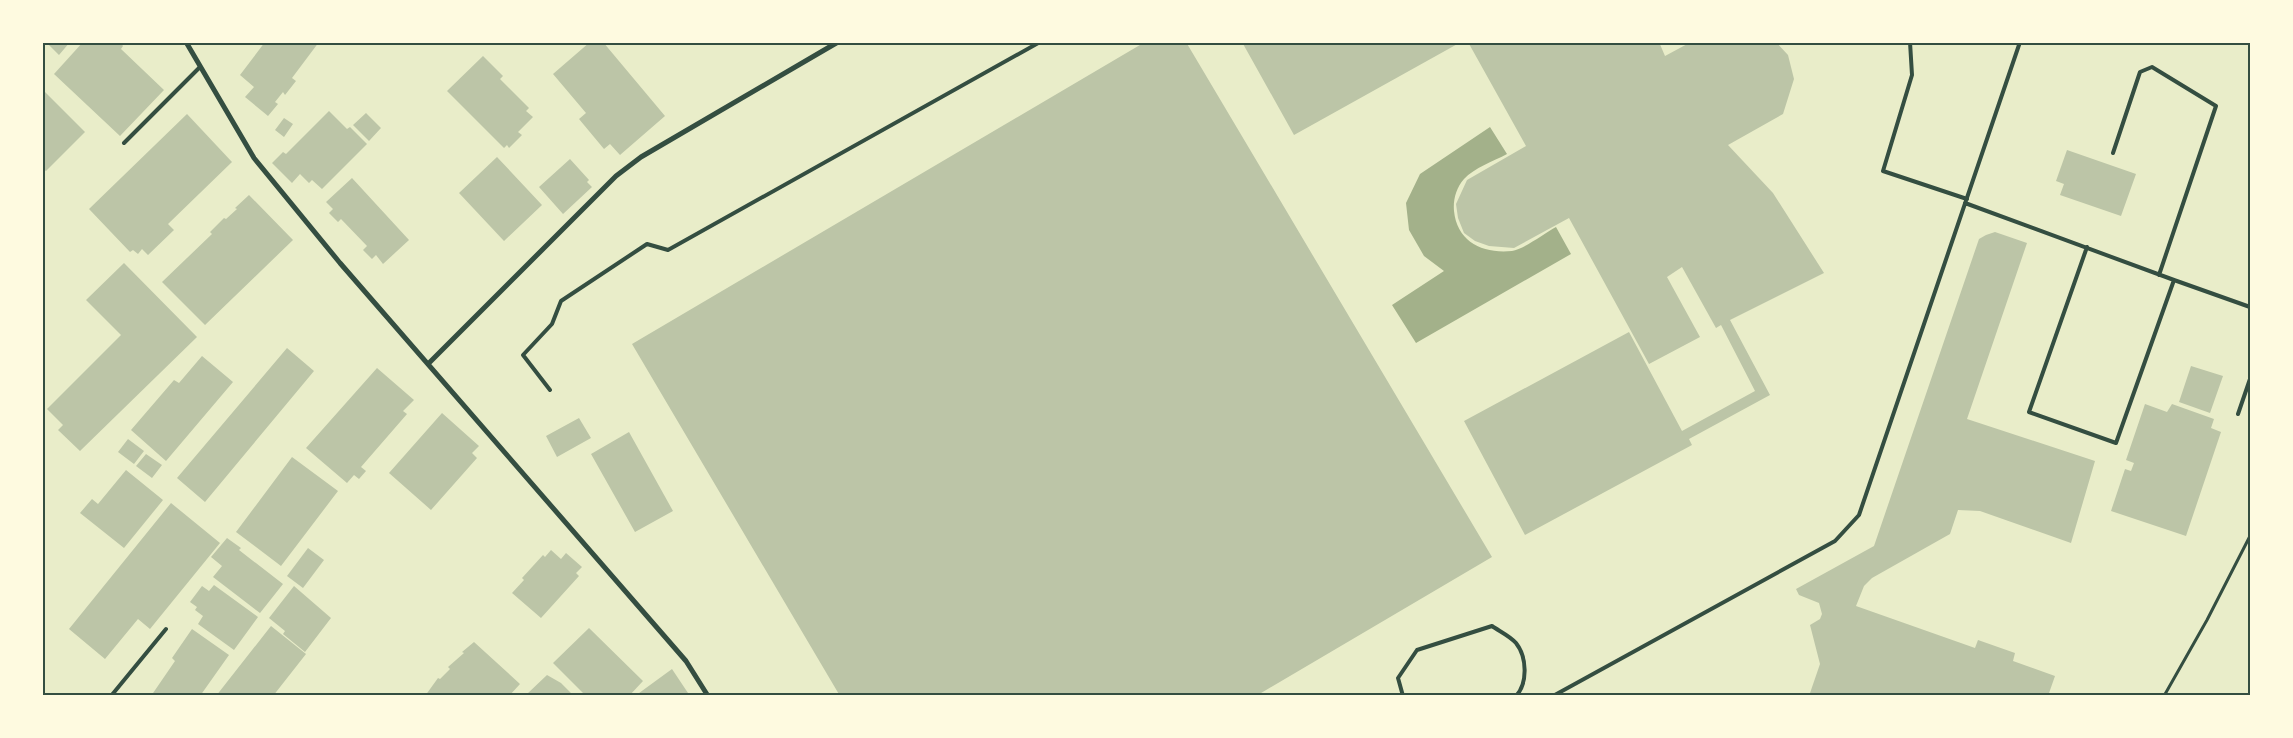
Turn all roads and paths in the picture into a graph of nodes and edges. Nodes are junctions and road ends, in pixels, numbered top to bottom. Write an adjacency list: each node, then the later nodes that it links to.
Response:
1 (186, 42): 6 (street)
2 (838, 42): 14 (street)
3 (1040, 42): 16 (lane)
4 (1910, 42): 9 (lane)
5 (2020, 42): 9 (lane)
6 (200, 67): 7 (lane); 14 (street)
7 (124, 142)
8 (2113, 153): 11 (lane)
9 (1966, 201): 10 (lane); 24 (lane)
10 (2087, 247): 11 (lane); 12 (lane)
11 (2159, 275): 12 (lane)
12 (2174, 280): 13 (lane)
13 (2250, 307)
14 (428, 364): 21 (street)
15 (2250, 379): 17 (lane)
16 (550, 390)
17 (2238, 414)
18 (2250, 536): 25 (path)
19 (166, 629): 20 (lane)
20 (111, 696)
21 (708, 696)
22 (1403, 696): 23 (lane)
23 (1516, 696)
24 (1553, 696)
25 (2164, 696)

